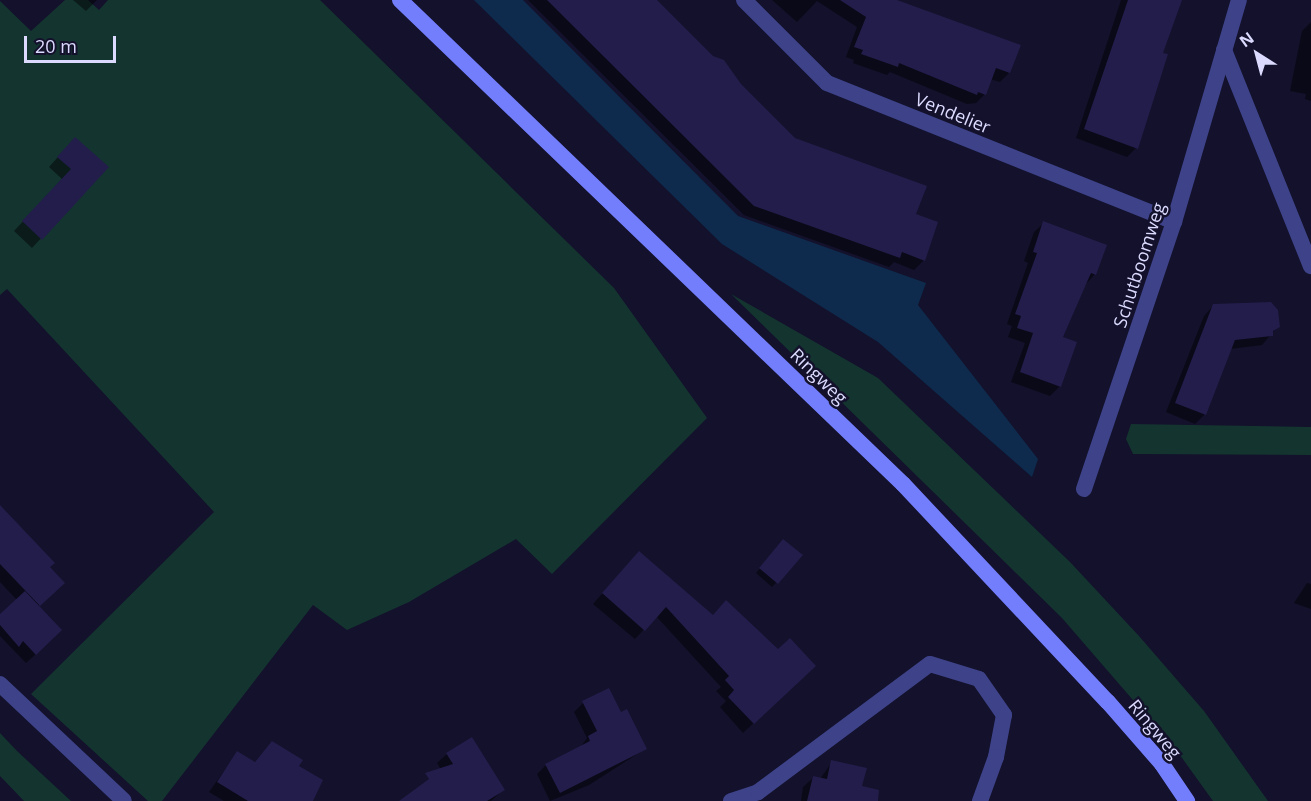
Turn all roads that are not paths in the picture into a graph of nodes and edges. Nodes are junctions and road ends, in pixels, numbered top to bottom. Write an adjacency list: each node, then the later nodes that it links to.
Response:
1 (400, 0): 12 (main road, Ringweg)
2 (744, 0): 5 (street, Vendelier)
3 (1239, 0): 4 (street, Schutboomweg)
4 (1224, 50): 5 (street, Schutboomweg); 6 (street)
5 (1174, 222): 7 (street, Schutboomweg)
6 (1311, 266)
7 (1084, 489)
8 (0, 684): 9 (street)
9 (124, 801)
10 (731, 801): 11 (street)
11 (980, 801)
12 (1187, 801)

